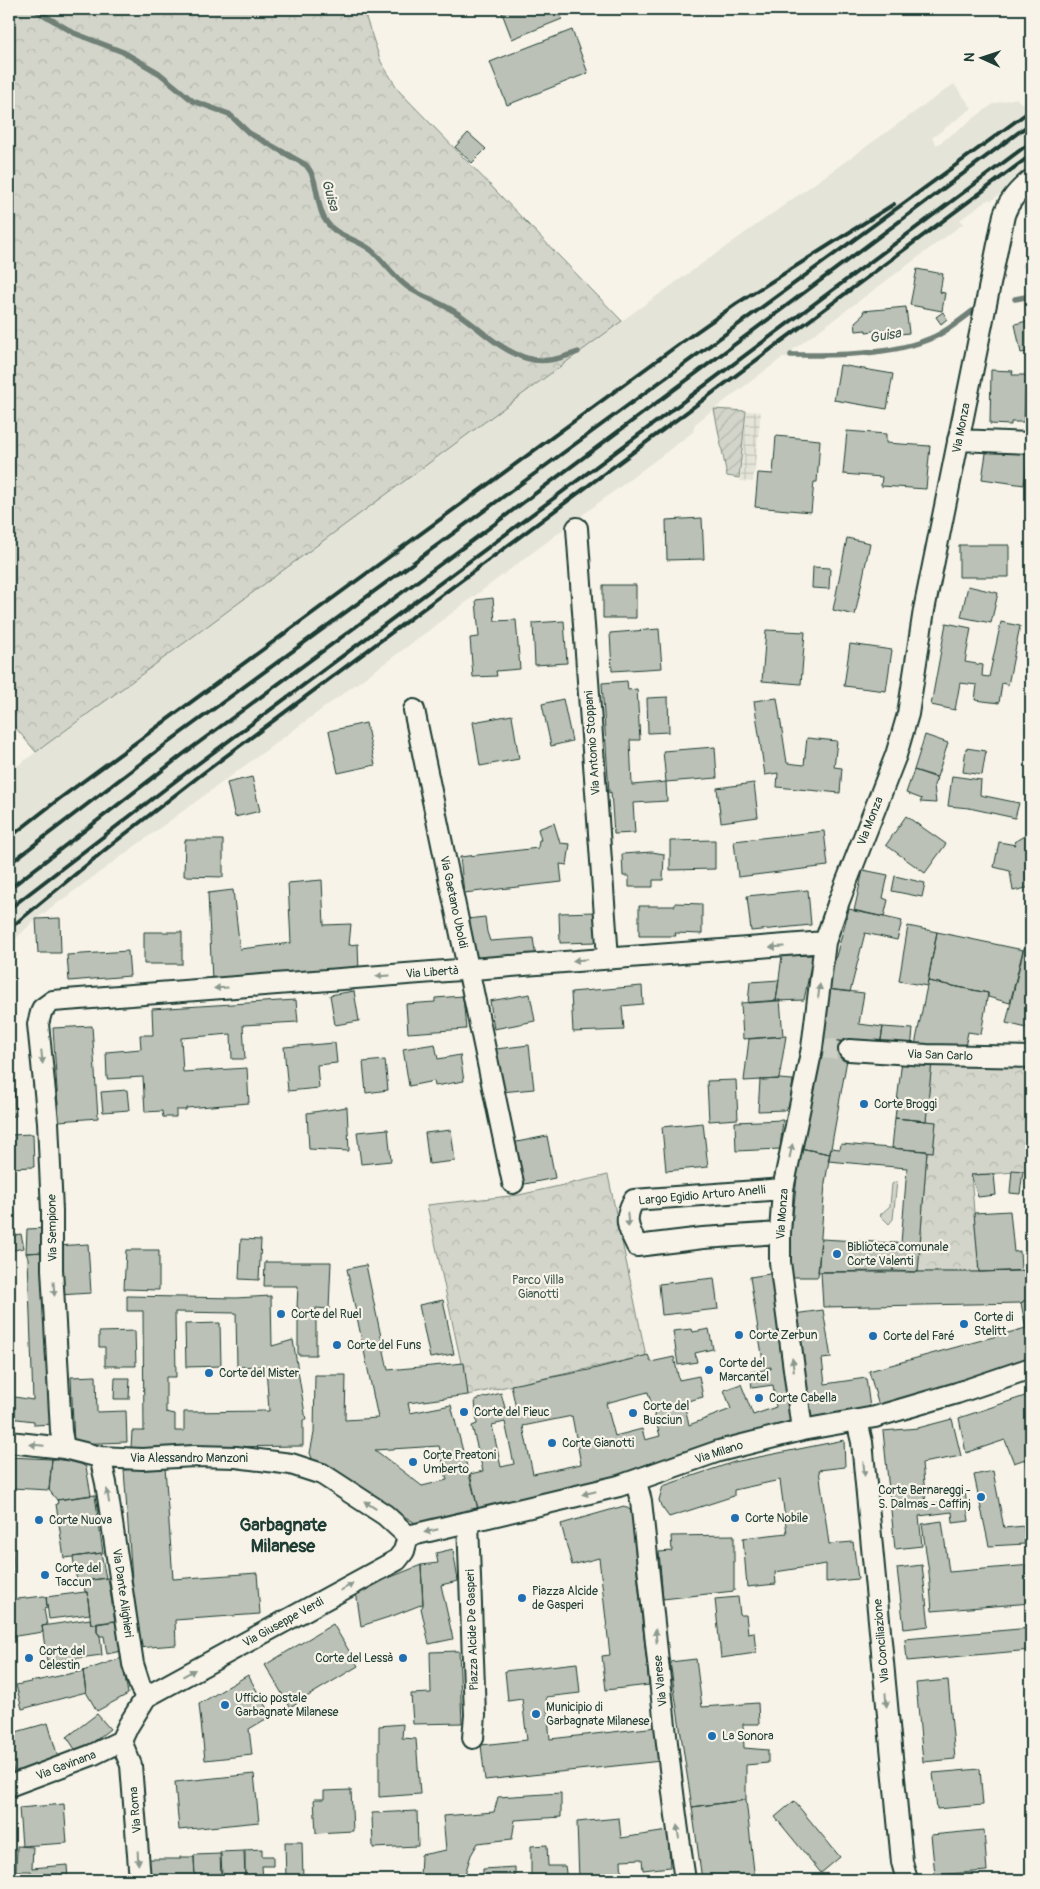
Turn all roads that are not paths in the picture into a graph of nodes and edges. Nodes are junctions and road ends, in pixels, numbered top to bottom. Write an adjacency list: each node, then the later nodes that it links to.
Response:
1 (1031, 180): 2 (street, Via Monza)
2 (958, 440): 3 (street); 6 (street, Via Monza)
3 (1031, 443)
4 (577, 528): 7 (street, Via Antonio Stoppani)
5 (414, 710): 8 (street, Via Gaetano Uboldi)
6 (825, 942): 7 (street, Via Libertà, one-way to 7); 13 (street, Via Monza, one-way to 6)
7 (608, 958): 8 (street, Via Libertà, one-way to 8)
8 (468, 970): 9 (street, Via Libertà, one-way to 9); 12 (street, Via Gaetano Uboldi)
9 (42, 1009): 19 (street, Via Sempione, one-way to 19)
10 (849, 1050): 11 (street, Via San Carlo)
11 (1031, 1057)
12 (513, 1183)
13 (783, 1189): 14 (street, Via Monza); 14 (street, Largo Egidio Arturo Anelli, one-way to 14)
14 (780, 1232): 17 (street, Via Monza, one-way to 14)
15 (1031, 1368): 16 (street, Via Milano)
16 (857, 1421): 17 (street, Via Milano); 28 (street, Via Conciliazione, one-way to 28)
17 (802, 1430): 21 (street, Via Milano)
18 (9, 1442): 19 (street, Via Alessandro Manzoni, one-way to 18)
19 (64, 1448): 20 (street, Via Alessandro Manzoni)
20 (100, 1456): 23 (street, Via Alessandro Manzoni, one-way to 20); 24 (street, Via Dante Alighieri, one-way to 20)
21 (636, 1482): 22 (street, Via Milano, one-way to 22); 30 (street, Via Varese, one-way to 21)
22 (468, 1522): 23 (street, Via Milano, one-way to 23); 25 (street, Piazza Alcide De Gasperi)
23 (408, 1536): 24 (street, Via Giuseppe Verdi, one-way to 23)
24 (146, 1697): 26 (street)
25 (473, 1738)
26 (121, 1741): 27 (street, Via Gavinana); 29 (street, Via Roma, one-way to 29)
27 (9, 1786)
28 (902, 1874)
29 (140, 1880)
30 (685, 1880)

